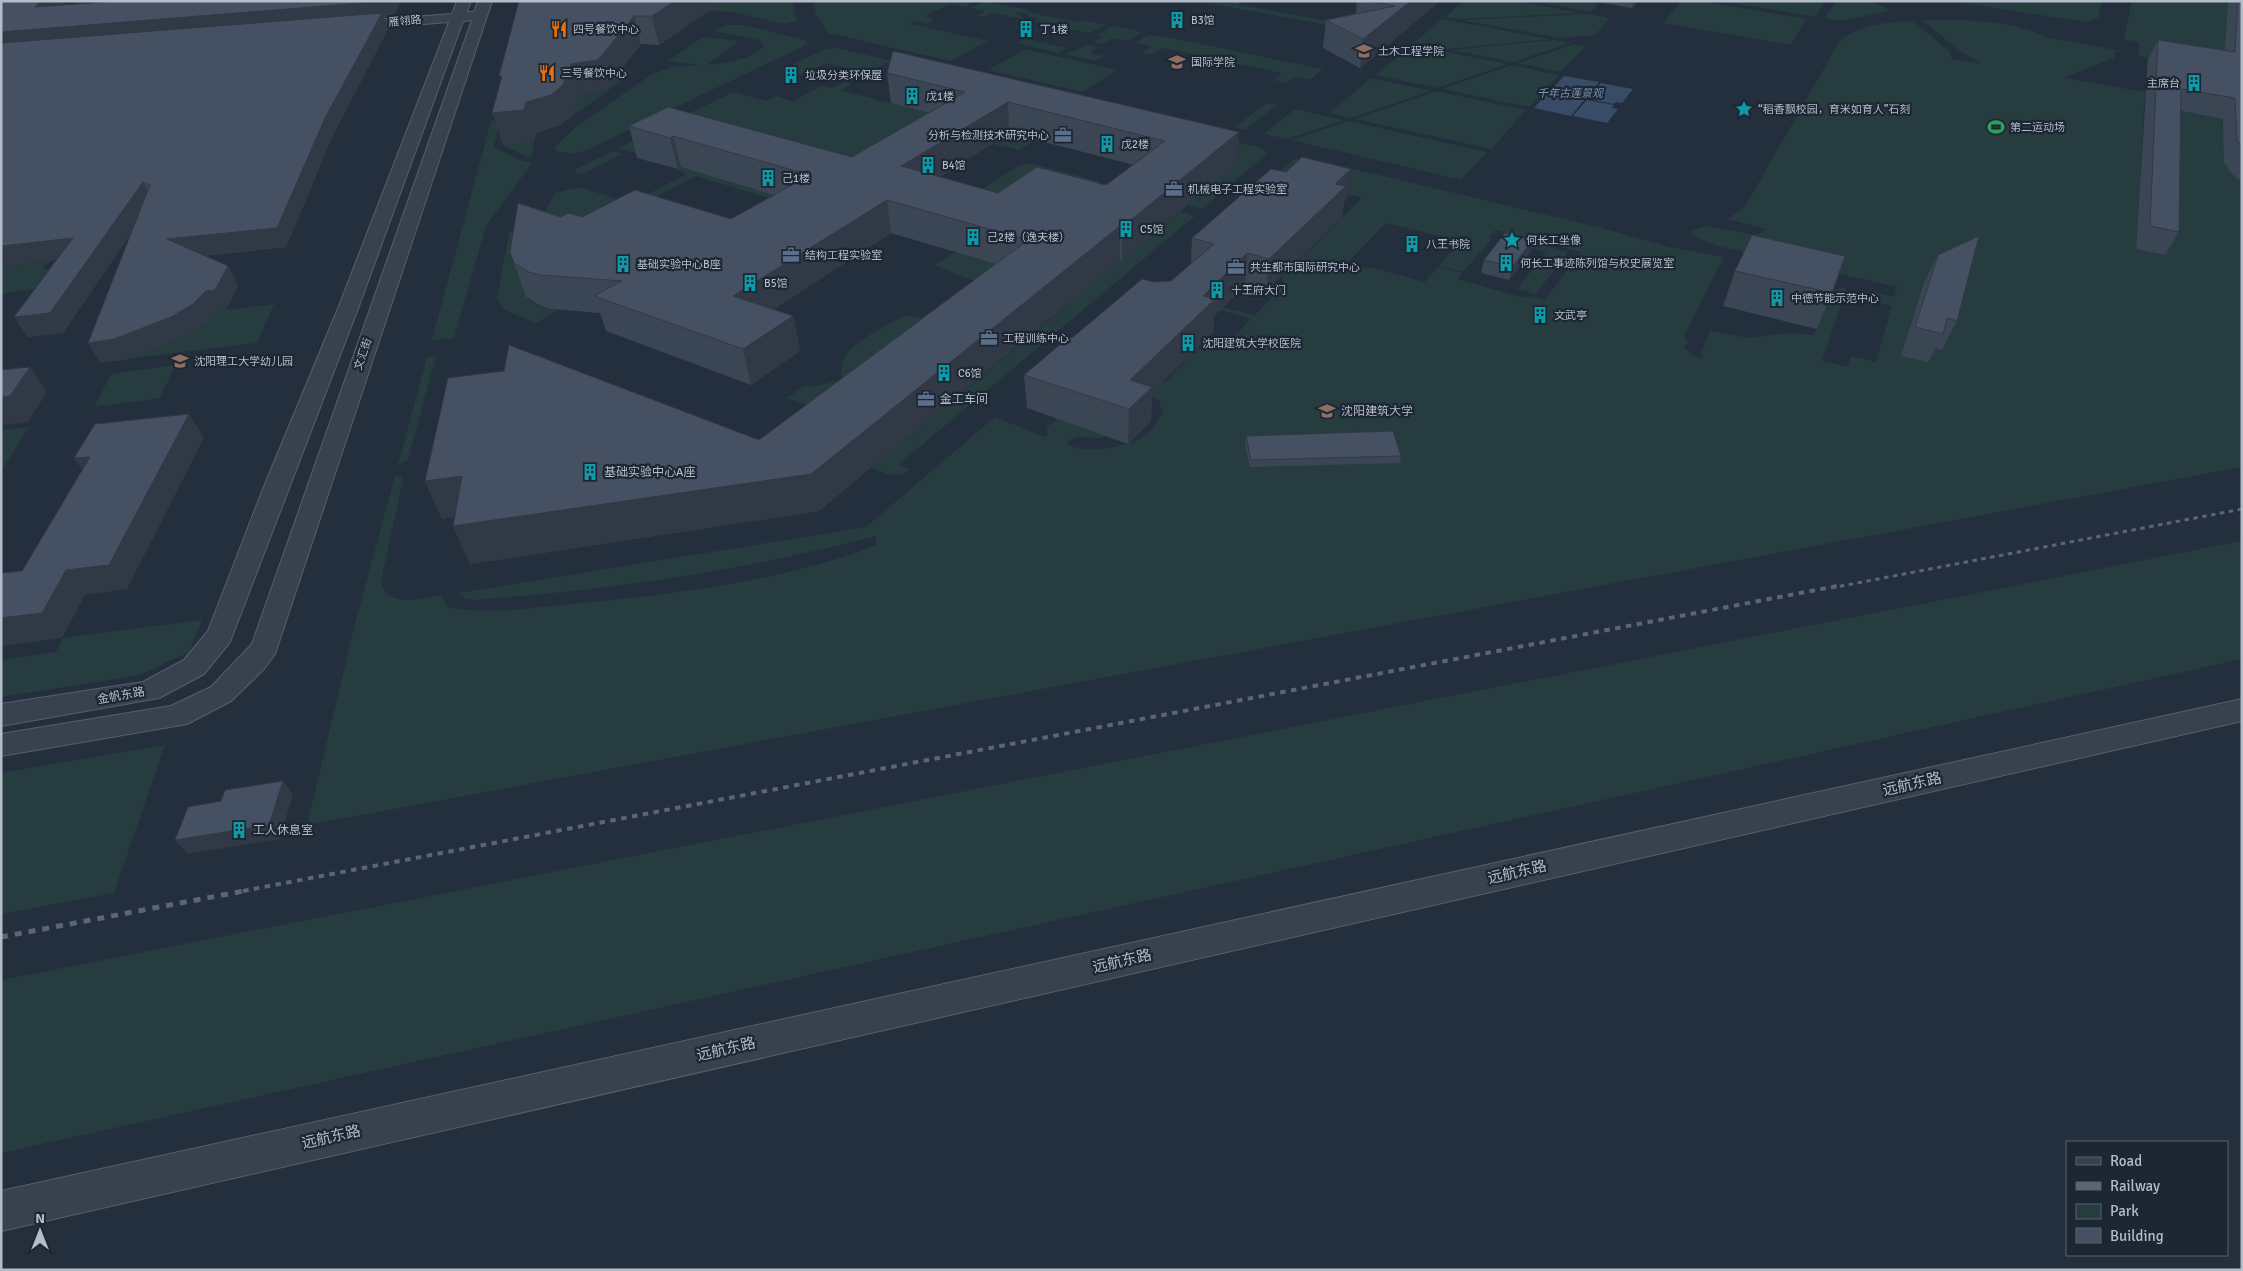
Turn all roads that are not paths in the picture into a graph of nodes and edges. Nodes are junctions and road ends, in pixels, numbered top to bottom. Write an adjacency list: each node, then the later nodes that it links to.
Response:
1 (470, 13): 2 (street, 雁翎路); 4 (street, 金帆东路); 5 (street, 文汇街)
2 (336, 29)
3 (2242, 710): 6 (street, 远航东路)
4 (1, 715)
5 (1, 746)
6 (1, 1211)

